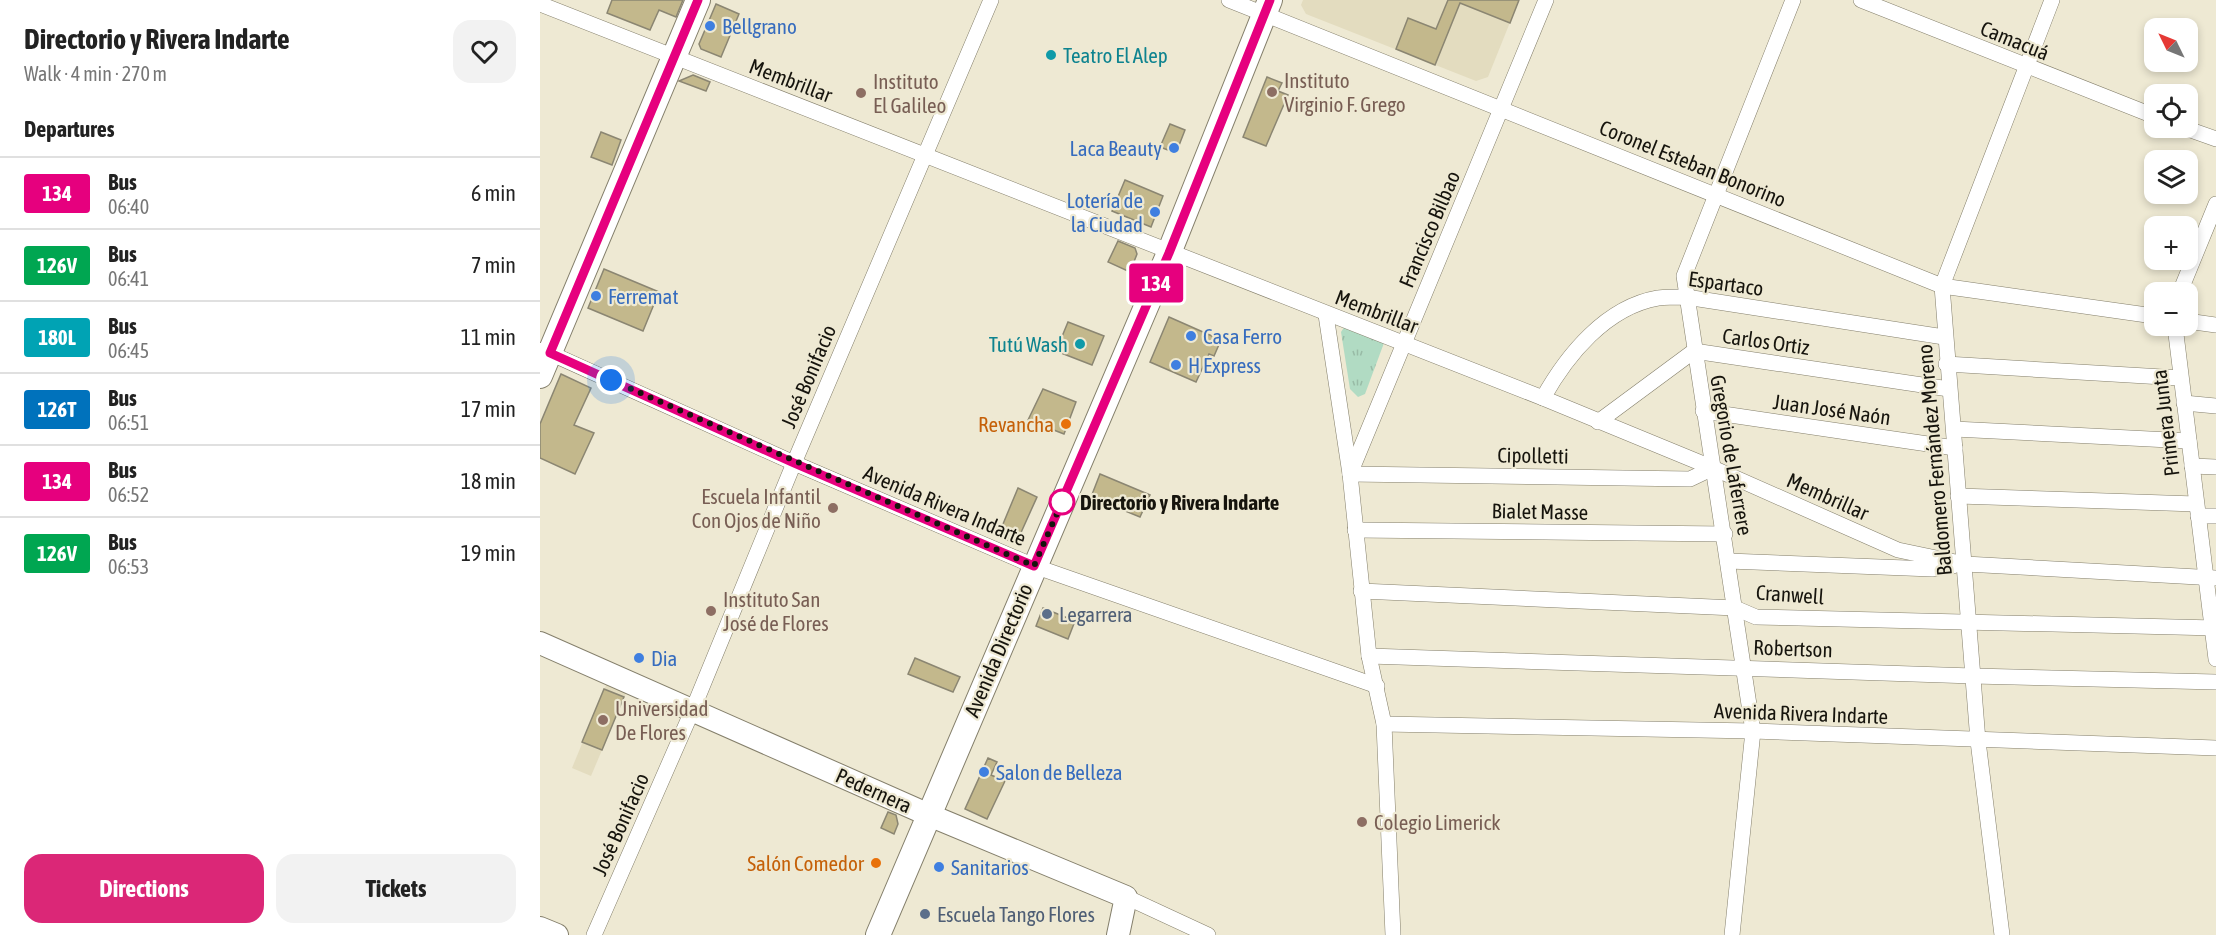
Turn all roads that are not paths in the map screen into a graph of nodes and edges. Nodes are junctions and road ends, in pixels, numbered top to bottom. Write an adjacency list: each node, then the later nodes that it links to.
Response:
1 (698, 0): 10 (main road)
2 (991, 0): 16 (street, José Bonifacio)
3 (1229, 0): 9 (street, Coronel Esteban Bonorino)
4 (1546, 0): 12 (street, Francisco Bilbao)
5 (1793, 0): 17 (street, Gregorio de Laferrere)
6 (1861, 0): 11 (street, Camacuá)
7 (2052, 0): 11 (street, Baldomero Fernández Moreno)
8 (540, 4): 10 (street, Membrillar)
9 (1267, 7): 12 (street, Coronel Esteban Bonorino); 19 (main road, Avenida Directorio)
10 (675, 58): 16 (street, Membrillar); 30 (main road)
11 (2026, 67): 13 (street, Camacuá); 21 (street, Baldomero Fernández Moreno)
12 (1502, 109): 17 (street, Coronel Esteban Bonorino); 29 (street, Francisco Bilbao)
13 (2144, 112)
14 (2198, 133): 15 (street)
15 (2216, 139)
16 (926, 154): 19 (street, Membrillar); 44 (street, José Bonifacio)
17 (1717, 195): 21 (street, Coronel Esteban Bonorino); 22 (street, Gregorio de Laferrere)
18 (2216, 204): 20 (street)
19 (1169, 253): 23 (street, Membrillar); 56 (main road, Avenida Directorio)
20 (2184, 282)
21 (1942, 286): 24 (street, Coronel Esteban Bonorino); 28 (street, Baldomero Fernández Moreno)
22 (1686, 297): 28 (street, Espartaco); 31 (street, Gregorio de Laferrere); 36 (street, Espartaco)
23 (1326, 315): 29 (street, Membrillar); 48 (street, Francisco Bilbao)
24 (2144, 315)
25 (2198, 323): 26 (street)
26 (2216, 325)
27 (2176, 336): 34 (street, Primera Junta)
28 (1944, 337): 32 (street, Baldomero Fernández Moreno)
29 (1404, 344): 36 (street, Membrillar); 48 (street, Francisco Bilbao)
30 (545, 351): 33 (main road); 44 (street, Avenida Rivera Indarte)
31 (1694, 351): 35 (street, Carlos Ortiz); 39 (street, Gregorio de Laferrere); 40 (street, Carlos Ortiz)
32 (1946, 364): 34 (street); 35 (street, Baldomero Fernández Moreno)
33 (540, 376)
34 (2181, 378): 37 (street, Primera Junta)
35 (1949, 389): 41 (street, Baldomero Fernández Moreno)
36 (1543, 398): 40 (street, Membrillar)
37 (2184, 403): 38 (street); 42 (street, Primera Junta)
38 (2216, 406)
39 (1703, 411): 43 (street, Juan José Naón); 47 (street, Gregorio de Laferrere)
40 (1598, 422): 47 (street, Membrillar)
41 (1954, 429): 42 (street); 43 (street, Baldomero Fernández Moreno)
42 (2188, 441): 45 (street, Primera Junta)
43 (1955, 448): 49 (street, Baldomero Fernández Moreno)
44 (794, 463): 56 (street, Avenida Rivera Indarte); 69 (street, José Bonifacio)
45 (2192, 466): 46 (street); 50 (street, Primera Junta)
46 (2216, 467)
47 (1713, 468): 48 (street, Cipolletti); 53 (street, Gregorio de Laferrere); 55 (street, Membrillar)
48 (1350, 474): 52 (street, Francisco Bilbao)
49 (1958, 496): 50 (street); 55 (street, Baldomero Fernández Moreno)
50 (2197, 510): 51 (street); 57 (street, Primera Junta)
51 (2216, 516)
52 (1354, 530): 53 (street, Bialet Masse); 58 (street, Francisco Bilbao)
53 (1725, 534): 54 (street, Gregorio de Laferrere)
54 (1728, 561): 55 (street); 59 (street, Gregorio de Laferrere)
55 (1965, 564): 57 (street, Membrillar); 60 (street, Baldomero Fernández Moreno)
56 (1034, 566): 68 (street, Avenida Rivera Indarte); 74 (main road, Avenida Directorio)
57 (2211, 578): 61 (street, Primera Junta)
58 (1361, 591): 59 (street, Cranwell); 63 (street, Francisco Bilbao)
59 (1735, 608): 60 (street, Cranwell); 65 (street, Gregorio de Laferrere)
60 (1970, 621): 61 (street, Cranwell); 66 (street, Baldomero Fernández Moreno)
61 (2214, 628): 64 (street, Primera Junta)
62 (540, 643): 69 (street, Pedernera)
63 (1369, 656): 65 (street, Robertson); 68 (street, Francisco Bilbao)
64 (2216, 659)
65 (1744, 667): 66 (street, Robertson); 71 (street, Gregorio de Laferrere)
66 (1973, 676): 67 (street, Robertson); 72 (street, Baldomero Fernández Moreno)
67 (2216, 682)
68 (1377, 686): 70 (street, Francisco Bilbao)
69 (693, 709): 74 (street, Pedernera); 78 (street, José Bonifacio)
70 (1384, 724): 71 (street, Avenida Rivera Indarte); 82 (street, Francisco Bilbao)
71 (1753, 731): 72 (street, Avenida Rivera Indarte); 83 (street, Gregorio de Laferrere)
72 (1978, 741): 73 (street, Avenida Rivera Indarte); 84 (street, Baldomero Fernández Moreno)
73 (2216, 748)
74 (929, 815): 75 (street, Pedernera); 79 (main road, Avenida Directorio)
75 (1126, 897): 80 (street); 81 (street, Pedernera)
76 (540, 928): 77 (street)
77 (556, 935)
78 (594, 935)
79 (878, 935)
80 (1118, 935)
81 (1208, 935)
82 (1393, 935)
83 (1732, 935)
84 (2001, 935)

